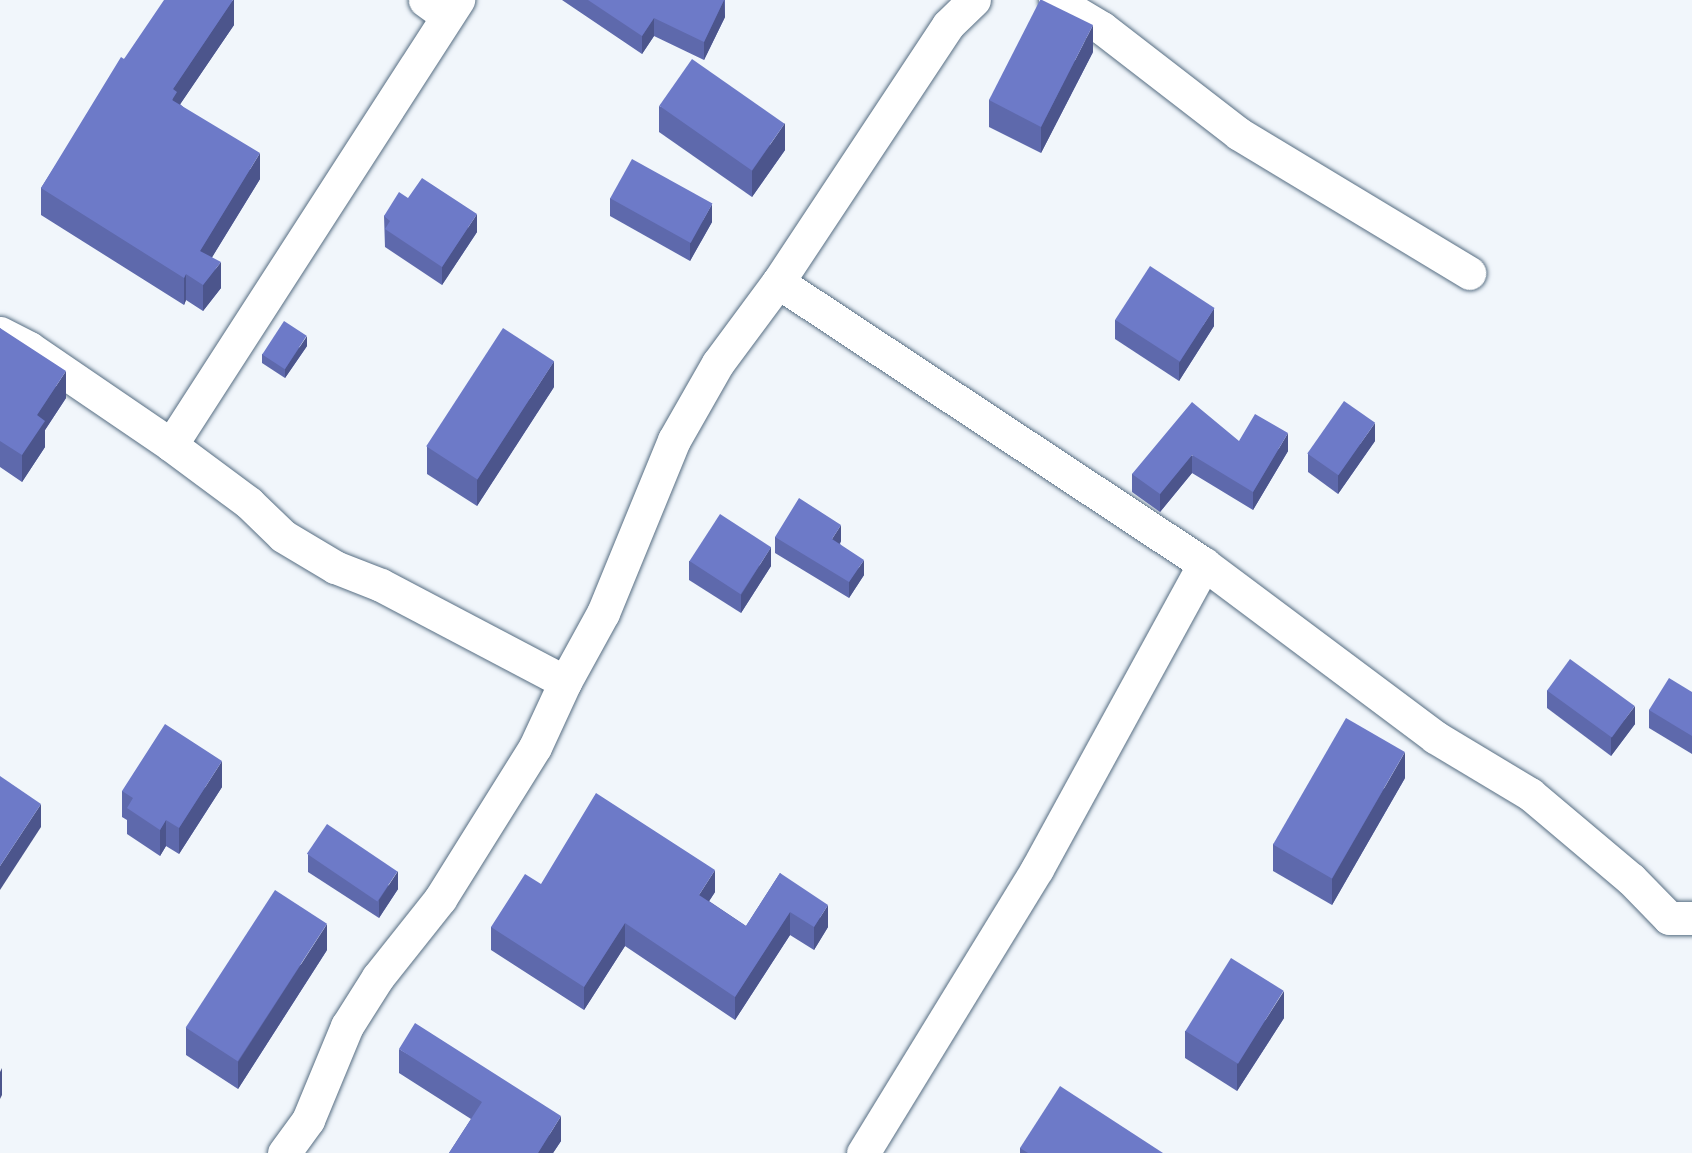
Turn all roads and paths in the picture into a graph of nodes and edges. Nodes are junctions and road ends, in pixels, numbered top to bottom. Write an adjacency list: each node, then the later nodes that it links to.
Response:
1 (974, 0): 5 (street)
2 (1055, 0): 4 (street)
3 (444, 5): 7 (street)
4 (1469, 273)
5 (778, 282): 8 (street); 9 (street)
6 (0, 333): 7 (street)
7 (171, 445): 9 (street)
8 (1204, 564): 10 (street); 12 (street)
9 (565, 682): 11 (street)
10 (1692, 918)
11 (284, 1153)
12 (863, 1153)

